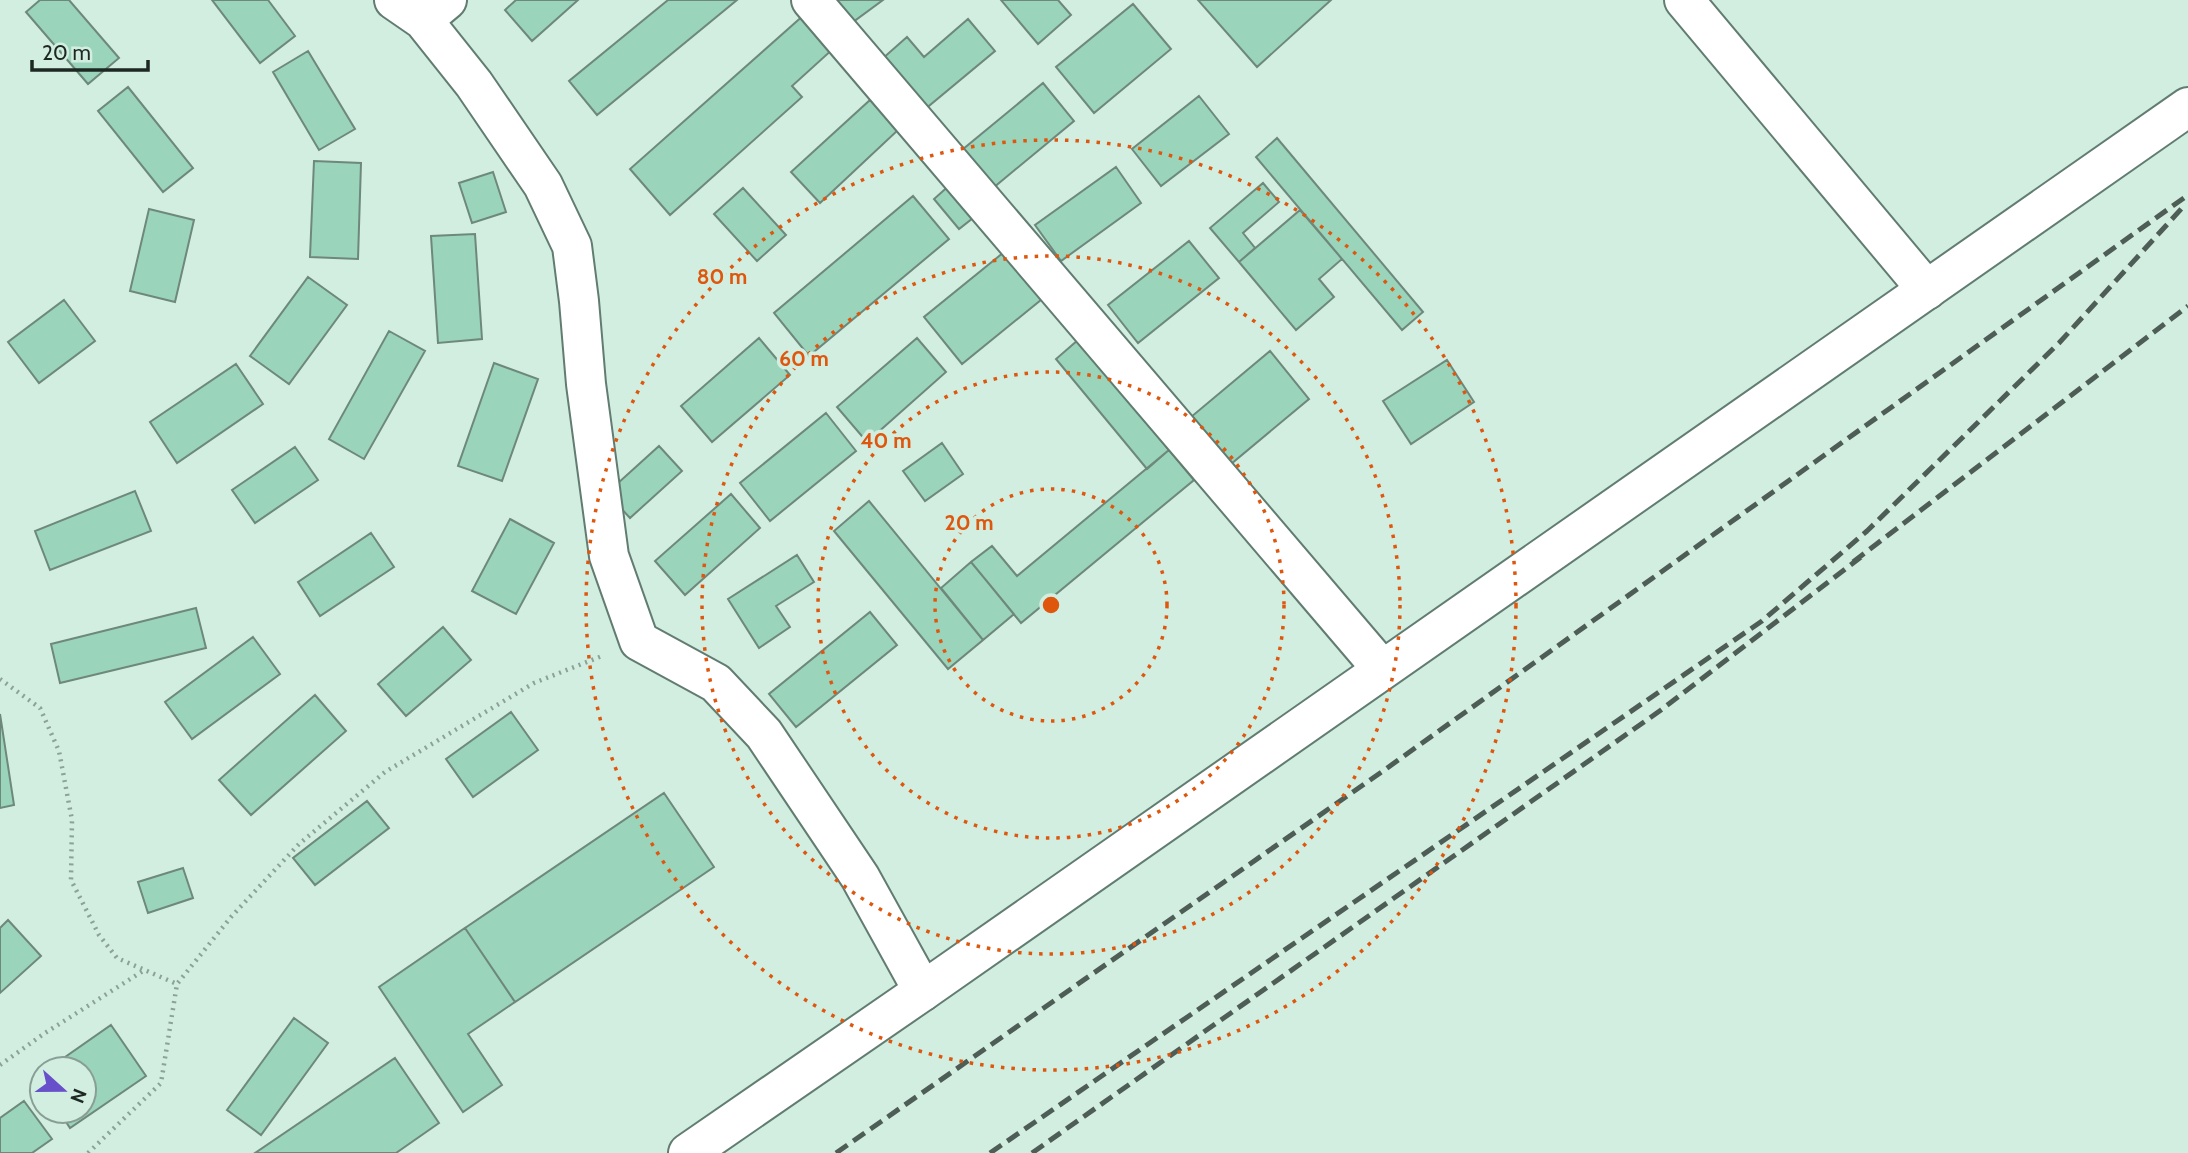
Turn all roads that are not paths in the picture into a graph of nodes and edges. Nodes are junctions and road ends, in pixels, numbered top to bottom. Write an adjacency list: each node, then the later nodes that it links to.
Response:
1 (811, 0): 6 (street)
2 (1684, 0): 5 (street)
3 (421, 7): 7 (street)
4 (2188, 107): 5 (street)
5 (1927, 290): 6 (street)
6 (1382, 668): 7 (street)
7 (923, 991): 8 (street)
8 (688, 1153)

